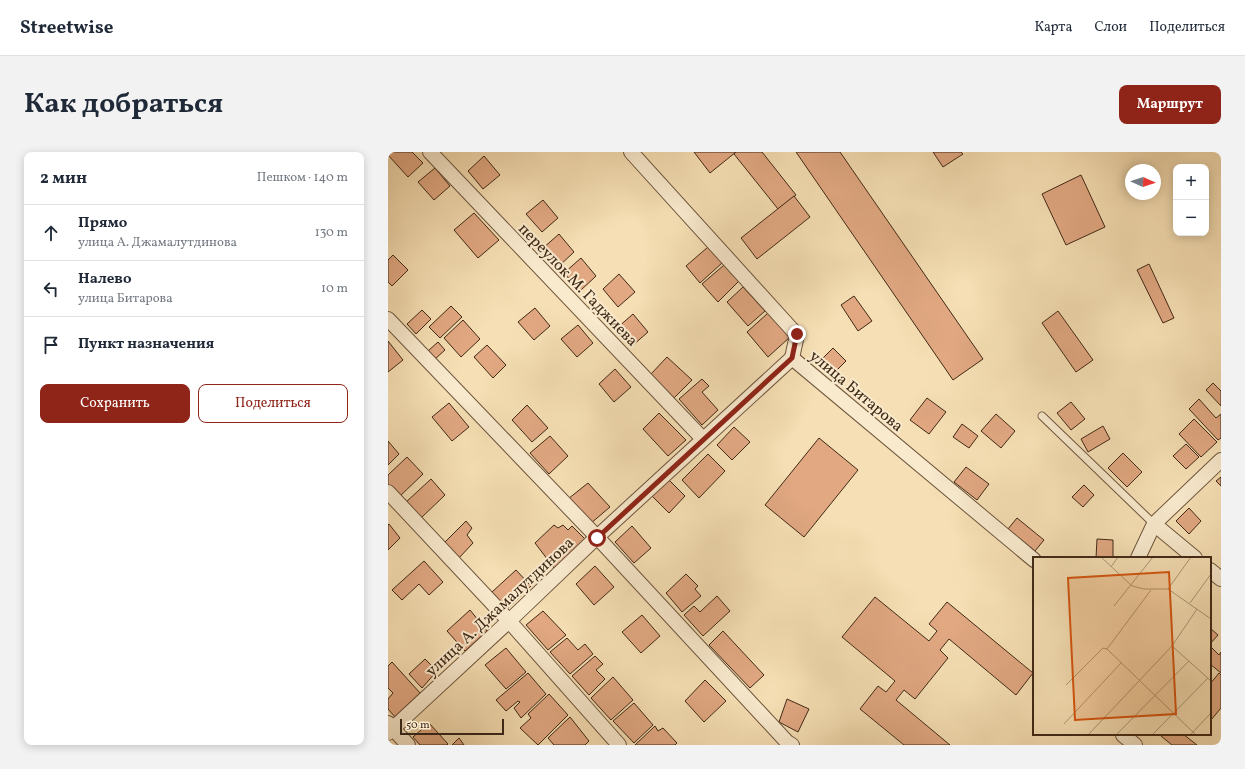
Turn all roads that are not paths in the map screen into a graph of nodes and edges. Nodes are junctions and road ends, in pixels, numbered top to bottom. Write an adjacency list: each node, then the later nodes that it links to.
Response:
1 (430, 152): 6 (street, переулок М. Гаджиева)
2 (631, 152): 4 (street, улица Битарова)
3 (388, 318): 10 (street)
4 (792, 358): 6 (street, улица А. Джамалутдинова); 13 (street, улица Битарова)
5 (1042, 416): 9 (lane)
6 (703, 439): 10 (street, улица А. Джамалутдинова)
7 (1221, 460): 9 (street)
8 (388, 492): 16 (street)
9 (1154, 524): 11 (street); 12 (street)
10 (597, 538): 16 (street, улица А. Джамалутдинова); 19 (street)
11 (1138, 557)
12 (1195, 557)
13 (1033, 559)
14 (1211, 571): 15 (street)
15 (1221, 579)
16 (509, 621): 17 (street, улица А. Джамалутдинова); 21 (street)
17 (390, 728): 20 (street)
18 (1121, 738): 22 (street)
19 (788, 744)
20 (408, 745)
21 (619, 745)
22 (1135, 745)

